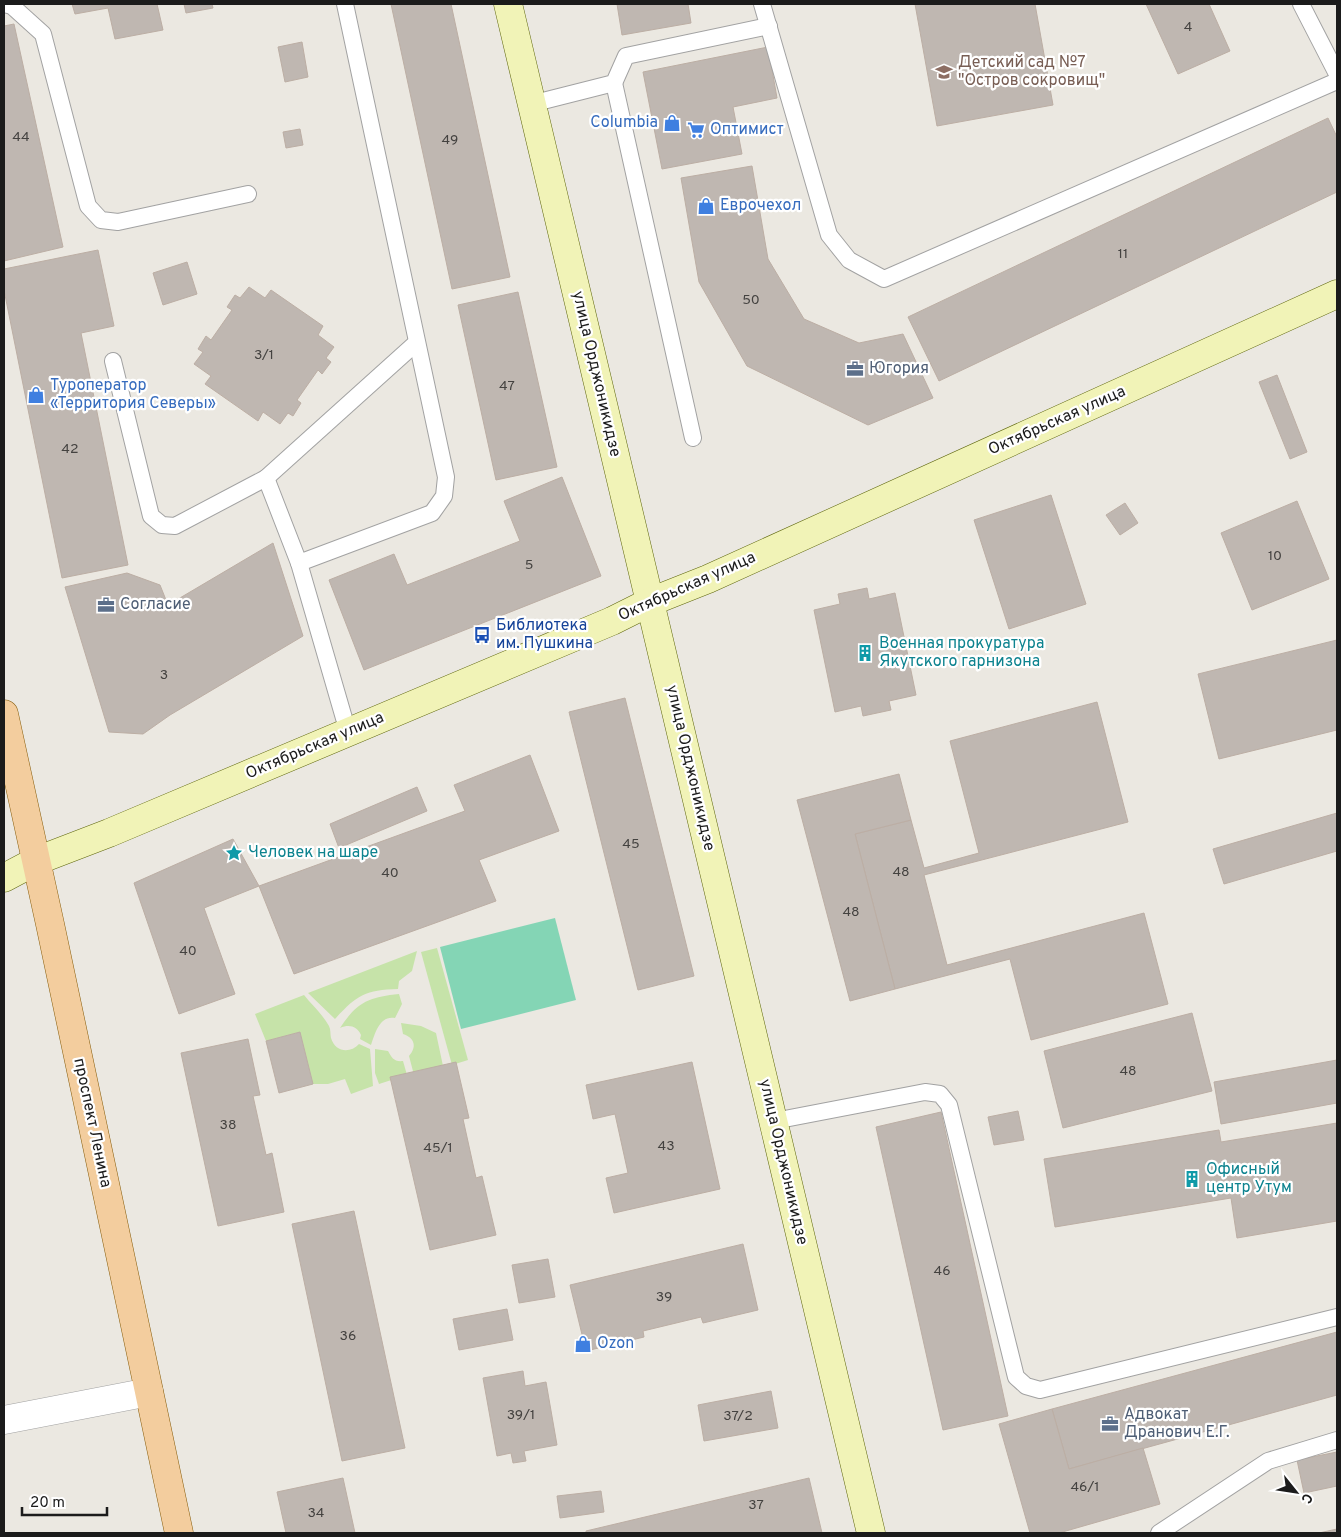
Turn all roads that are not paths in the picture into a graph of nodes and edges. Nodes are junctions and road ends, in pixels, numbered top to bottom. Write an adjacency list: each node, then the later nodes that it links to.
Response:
1 (4, 4): 11 (lane)
2 (345, 4): 13 (lane)
3 (508, 4): 10 (street, улица Орджоникидзе)
4 (762, 4): 6 (lane)
5 (1301, 4): 7 (lane)
6 (769, 26): 8 (lane); 9 (lane)
7 (1337, 74)
8 (1337, 81)
9 (614, 83): 10 (lane); 15 (lane)
10 (532, 104): 18 (street, улица Орджоникидзе)
11 (248, 194)
12 (1337, 294): 18 (street, Октябрьская улица)
13 (416, 343): 16 (lane); 17 (lane)
14 (113, 361): 16 (lane)
15 (693, 438)
16 (266, 478): 17 (lane)
17 (299, 563): 20 (lane)
18 (650, 602): 20 (street, Октябрьская улица); 23 (street, улица Орджоникидзе)
19 (4, 714): 21 (main road, проспект Ленина)
20 (348, 732): 21 (street, Октябрьская улица)
21 (36, 861): 22 (street, Октябрьская улица); 25 (main road, проспект Ленина)
22 (4, 878)
23 (774, 1121): 24 (lane); 29 (street, улица Орджоникидзе)
24 (1337, 1317)
25 (149, 1392): 26 (street); 28 (main road, проспект Ленина)
26 (4, 1420)
27 (1337, 1440): 30 (lane)
28 (178, 1533)
29 (871, 1533)
30 (1159, 1533)

